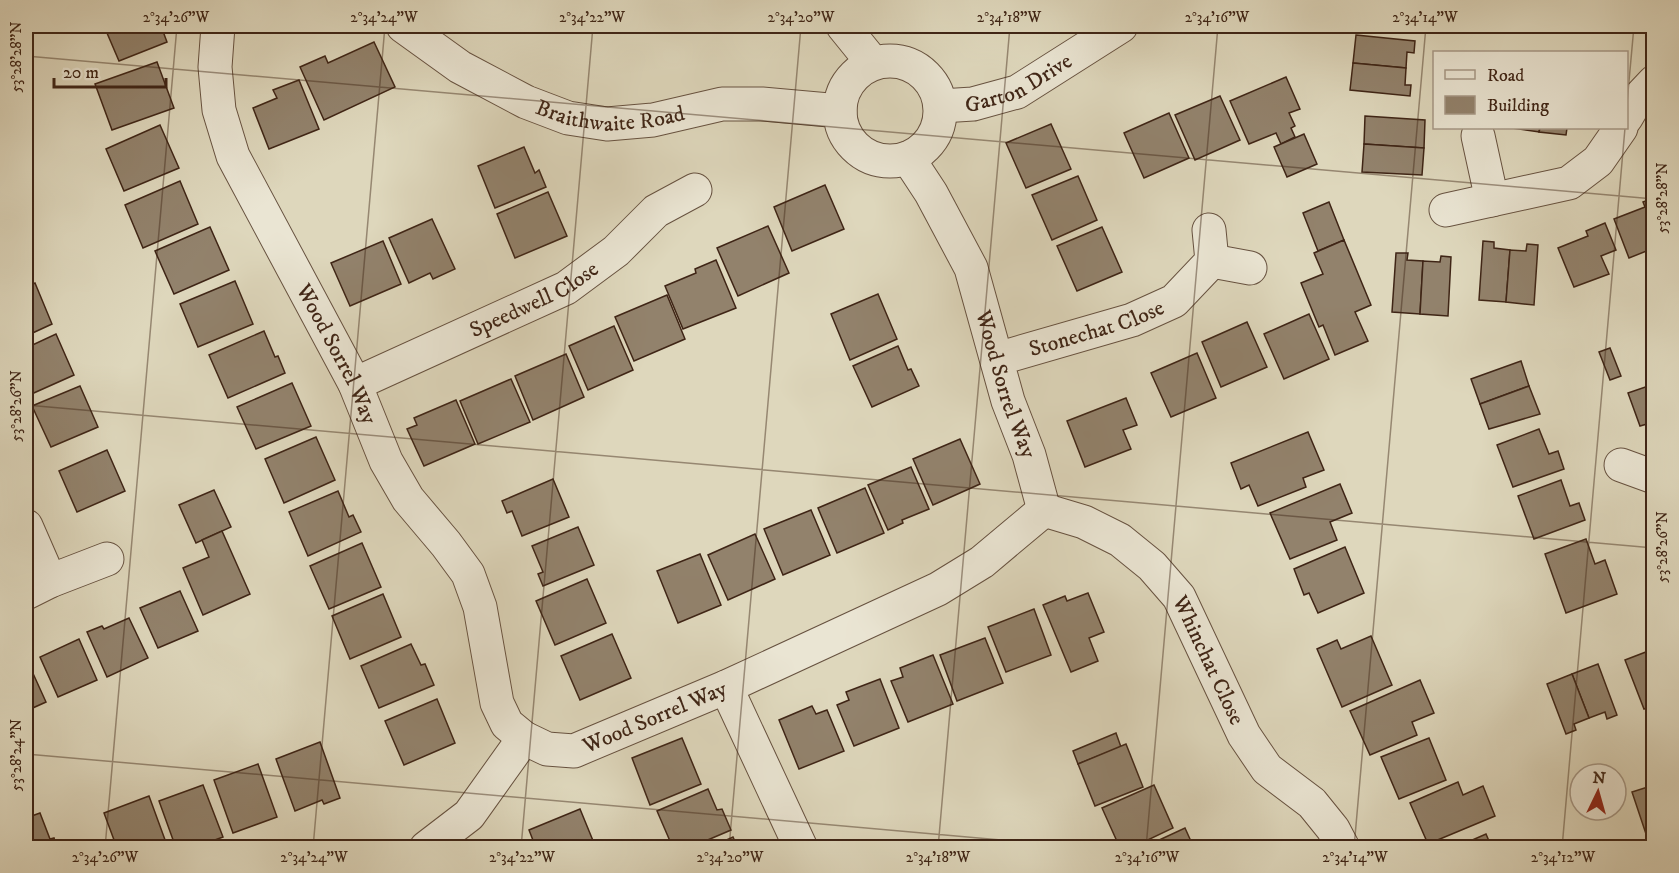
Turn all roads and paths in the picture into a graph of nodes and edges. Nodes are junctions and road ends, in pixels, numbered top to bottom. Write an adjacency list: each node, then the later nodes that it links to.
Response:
1 (218, 26): 18 (street, Wood Sorrel Way)
2 (403, 26): 8 (street, Braithwaite Road)
3 (843, 26): 5 (street)
4 (1120, 26): 7 (street, Garton Drive)
5 (873, 63): 7 (street, Garton Drive); 8 (street)
6 (1653, 82): 9 (street)
7 (941, 106): 12 (street, Garton Drive)
8 (840, 111): 12 (street)
9 (1628, 114)
10 (1620, 129): 14 (street)
11 (1478, 136): 14 (street)
12 (908, 158): 17 (street, Wood Sorrel Way)
13 (695, 190): 18 (street, Speedwell Close)
14 (1492, 200): 15 (street)
15 (1446, 210)
16 (1250, 268): 17 (street, Stonechat Close)
17 (997, 359): 21 (street, Wood Sorrel Way)
18 (355, 384): 26 (street, Wood Sorrel Way)
19 (1621, 465): 20 (street)
20 (1653, 477)
21 (1044, 510): 25 (street, Wood Sorrel Way); 29 (street, Whinchat Close)
22 (26, 526): 24 (street)
23 (107, 559): 24 (street)
24 (38, 587)
25 (726, 687): 26 (street, Wood Sorrel Way); 28 (street)
26 (524, 738): 27 (street)
27 (426, 848)
28 (801, 848)
29 (1343, 848)

